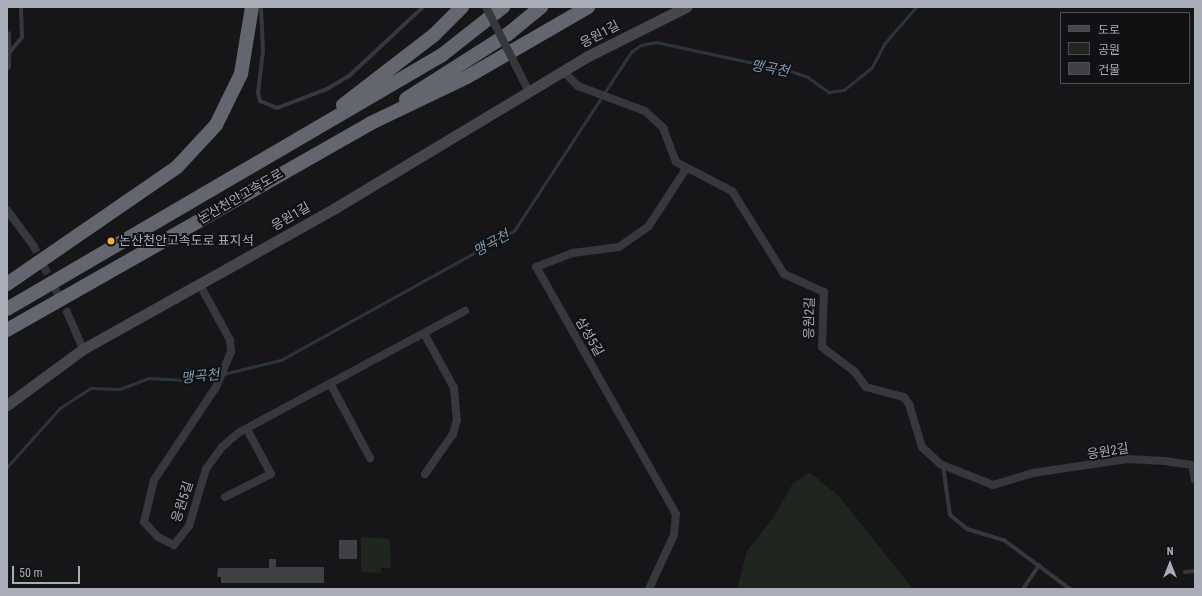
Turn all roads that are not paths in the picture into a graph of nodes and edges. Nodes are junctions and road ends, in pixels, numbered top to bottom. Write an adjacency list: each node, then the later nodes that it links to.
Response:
1 (21, 7): 12 (lane)
2 (252, 7): 21 (highway)
3 (261, 7): 4 (lane)
4 (423, 7)
5 (462, 7): 17 (highway)
6 (486, 7): 15 (street, bridge)
7 (503, 7): 17 (highway)
8 (541, 7): 16 (highway)
9 (588, 7): 16 (highway)
10 (686, 7): 14 (street, 응원1길)
11 (7, 35): 12 (street)
12 (10, 52): 13 (street)
13 (7, 66)
14 (564, 72): 15 (street, 응원1길); 18 (street, 응원2길)
15 (529, 92): 22 (street, 응원1길)
16 (371, 123): 26 (highway, 논산천안고속도로)
17 (280, 152): 23 (highway, 논산천안고속도로)
18 (686, 169): 33 (street, 응원2길); 40 (street, 삼성5길)
19 (7, 210): 20 (street)
20 (33, 245)
21 (7, 284)
22 (200, 285): 28 (street, 응원1길); 31 (street, 응원5길)
23 (7, 309)
24 (465, 311): 27 (street, 응원5길)
25 (67, 312): 28 (street)
26 (7, 330)
27 (425, 335): 29 (street, 응원5길); 34 (street)
28 (83, 349): 30 (street, 응원1길)
29 (331, 385): 31 (street, 응원5길); 32 (street)
30 (7, 405)
31 (247, 429): 36 (street)
32 (370, 458)
33 (943, 466): 35 (street, 응원2길); 37 (lane)
34 (425, 474)
35 (1195, 480)
36 (225, 496)
37 (1039, 565): 41 (lane); 42 (lane)
38 (1195, 571): 39 (lane)
39 (1185, 572)
40 (649, 589)
41 (1023, 589)
42 (1070, 589)

